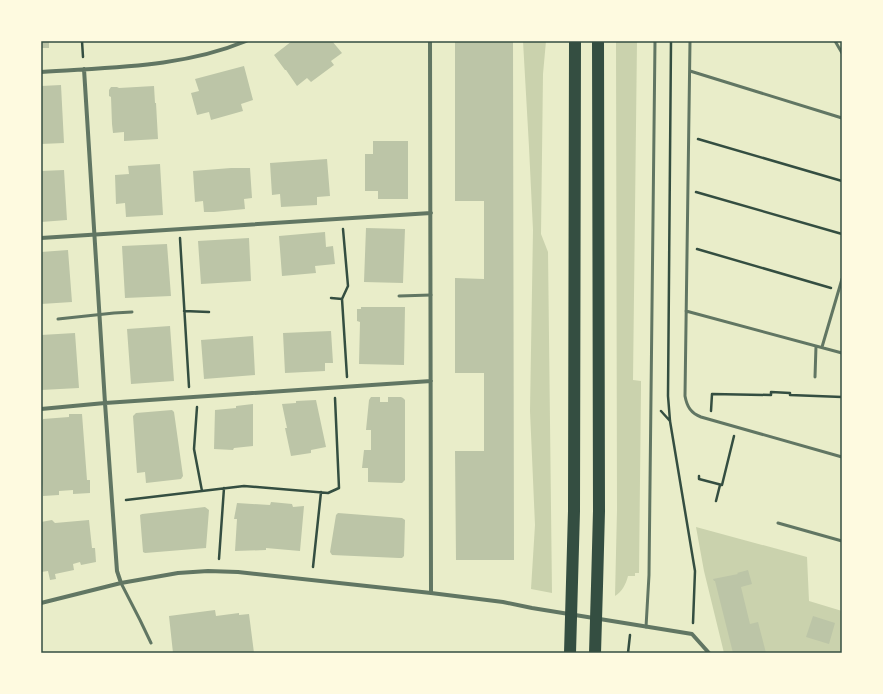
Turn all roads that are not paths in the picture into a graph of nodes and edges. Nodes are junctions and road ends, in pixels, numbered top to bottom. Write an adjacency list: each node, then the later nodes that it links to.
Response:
1 (246, 41): 9 (street)
2 (430, 41): 13 (street)
3 (575, 41): 38 (highway)
4 (598, 41): 39 (highway)
5 (655, 41): 36 (lane)
6 (690, 41): 10 (lane)
7 (836, 41): 8 (lane)
8 (842, 53)
9 (84, 69): 11 (street); 14 (street)
10 (690, 71): 12 (lane); 19 (lane)
11 (41, 72)
12 (842, 118)
13 (431, 213): 14 (street); 17 (street)
14 (95, 235): 15 (street); 21 (street)
15 (41, 238)
16 (842, 279): 24 (lane)
17 (431, 295): 18 (lane); 27 (street)
18 (399, 296)
19 (686, 311): 23 (lane); 30 (lane)
20 (132, 312): 21 (lane)
21 (100, 315): 22 (lane); 28 (street)
22 (58, 319)
23 (816, 346): 24 (lane); 26 (lane)
24 (822, 347): 25 (lane)
25 (842, 353)
26 (815, 377)
27 (431, 381): 28 (street); 34 (street)
28 (105, 403): 29 (street); 33 (street)
29 (41, 409)
30 (842, 457)
31 (778, 523): 32 (lane)
32 (842, 541)
33 (121, 583): 34 (street); 35 (street); 37 (lane)
34 (431, 593): 36 (street)
35 (41, 603)
36 (646, 627): 40 (street)
37 (151, 643)
38 (570, 653)
39 (595, 653)
40 (709, 653)

